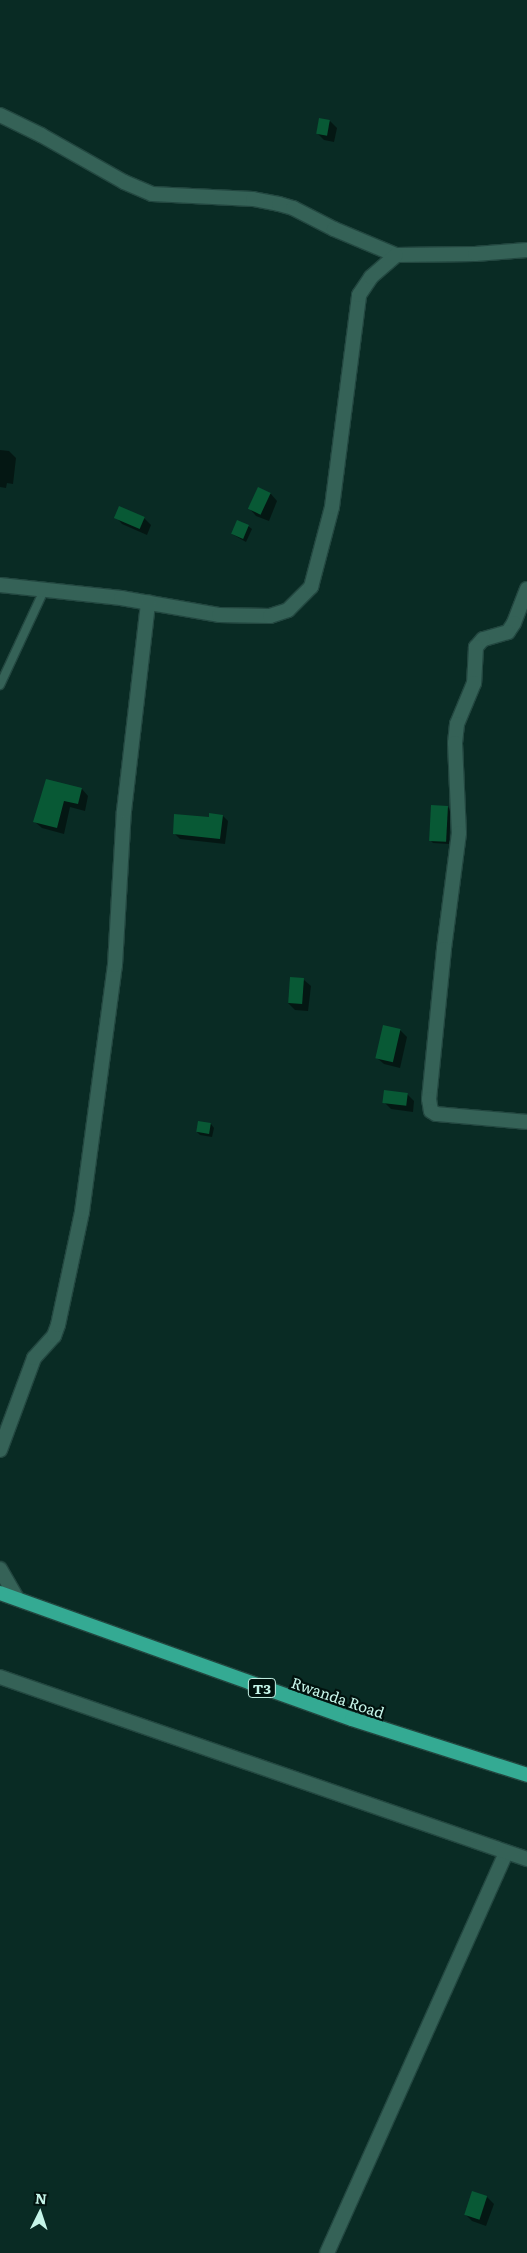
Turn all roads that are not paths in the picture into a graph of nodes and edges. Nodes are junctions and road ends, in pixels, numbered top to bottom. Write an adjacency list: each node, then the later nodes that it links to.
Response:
1 (0, 115): 3 (street)
2 (527, 250): 3 (street)
3 (396, 255): 7 (street)
4 (0, 585): 5 (street)
5 (45, 588): 7 (street); 8 (lane)
6 (527, 589): 9 (street)
7 (148, 602): 10 (street)
8 (0, 685)
9 (527, 1122)
10 (0, 1450)
11 (0, 1569): 13 (street)
12 (0, 1593): 13 (highway, Rwanda Road / T3)
13 (17, 1599): 15 (highway, Rwanda Road / T3)
14 (0, 1678): 16 (street)
15 (527, 1775)
16 (506, 1852): 17 (street); 18 (street)
17 (527, 1859)
18 (327, 2253)

